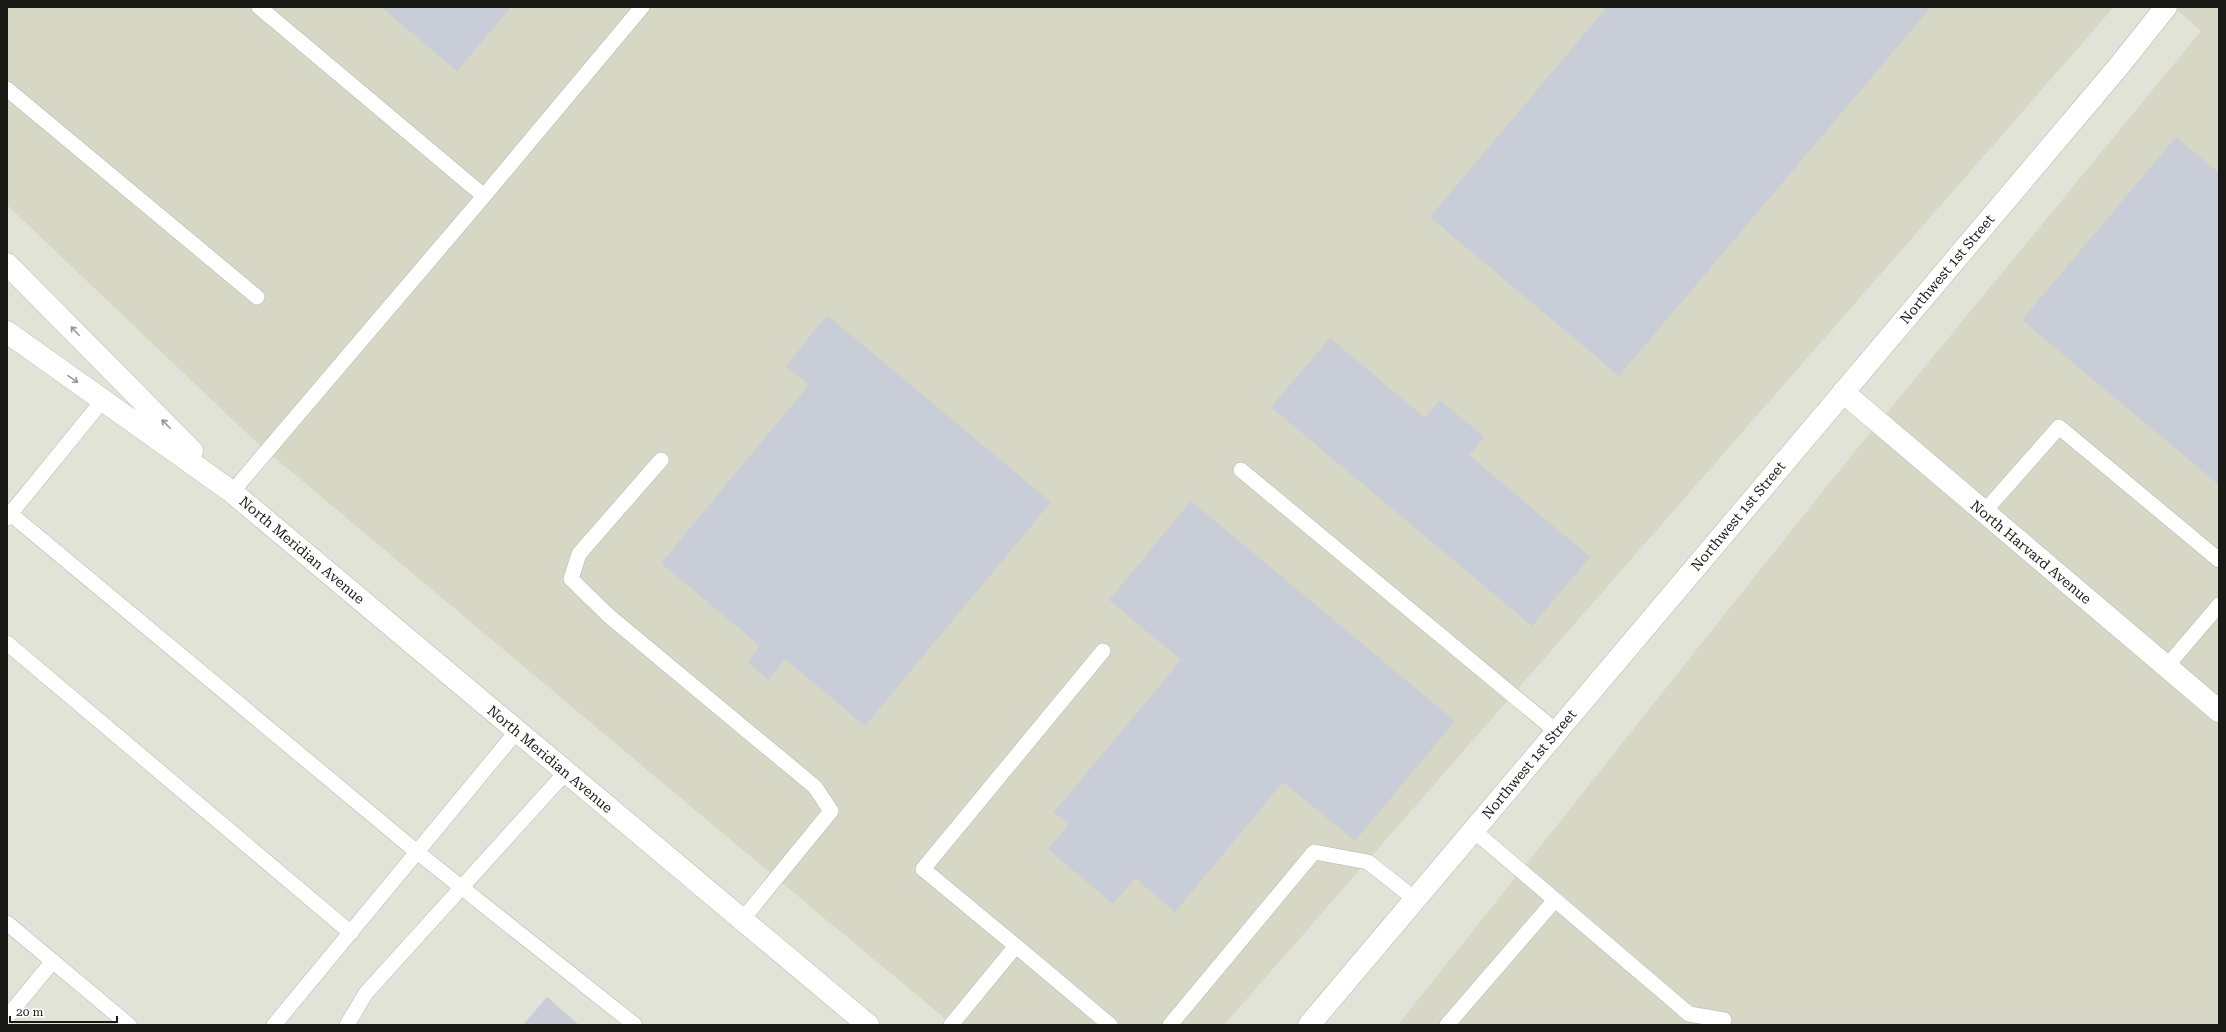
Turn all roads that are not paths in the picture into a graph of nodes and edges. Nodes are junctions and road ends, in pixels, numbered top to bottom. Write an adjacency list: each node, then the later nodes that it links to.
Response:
1 (259, 7): 5 (lane)
2 (642, 7): 5 (lane)
3 (2166, 7): 9 (street, Northwest 1st Street)
4 (7, 89): 7 (lane)
5 (484, 196): 13 (lane)
6 (7, 264): 13 (street, North Meridian Avenue, one-way to 6)
7 (257, 298)
8 (7, 332): 10 (street, North Meridian Avenue, one-way to 10)
9 (1843, 392): 14 (street, North Harvard Avenue); 23 (street, Northwest 1st Street)
10 (103, 400): 13 (street, North Meridian Avenue); 15 (lane)
11 (661, 460): 30 (lane)
12 (1241, 470): 23 (lane)
13 (232, 492): 22 (street, North Meridian Avenue)
14 (1984, 512): 16 (lane); 20 (street, North Harvard Avenue)
15 (8, 514): 26 (lane)
16 (2219, 560)
17 (2219, 605): 20 (lane)
18 (7, 643): 32 (lane)
19 (1103, 651): 33 (lane)
20 (2167, 666): 21 (street, North Harvard Avenue)
21 (2219, 711)
22 (517, 731): 24 (street, North Meridian Avenue); 26 (lane)
23 (1556, 732): 25 (street, Northwest 1st Street)
24 (566, 772): 27 (lane); 30 (street, North Meridian Avenue)
25 (1473, 830): 28 (street, Northwest 1st Street); 29 (lane)
26 (417, 852): 27 (lane); 32 (lane)
27 (462, 889): 39 (lane); 40 (lane)
28 (1415, 899): 44 (lane); 45 (street, Northwest 1st Street)
29 (1555, 900): 36 (lane); 46 (lane)
30 (742, 920): 41 (street, North Meridian Avenue)
31 (7, 922): 34 (lane)
32 (351, 933): 38 (lane)
33 (1016, 946): 42 (lane); 43 (lane)
34 (53, 961): 35 (lane); 37 (lane)
35 (7, 1017)
36 (1725, 1023)
37 (129, 1025)
38 (274, 1025)
39 (347, 1025)
40 (635, 1025)
41 (868, 1025)
42 (951, 1025)
43 (1110, 1025)
44 (1170, 1025)
45 (1309, 1025)
46 (1448, 1025)

